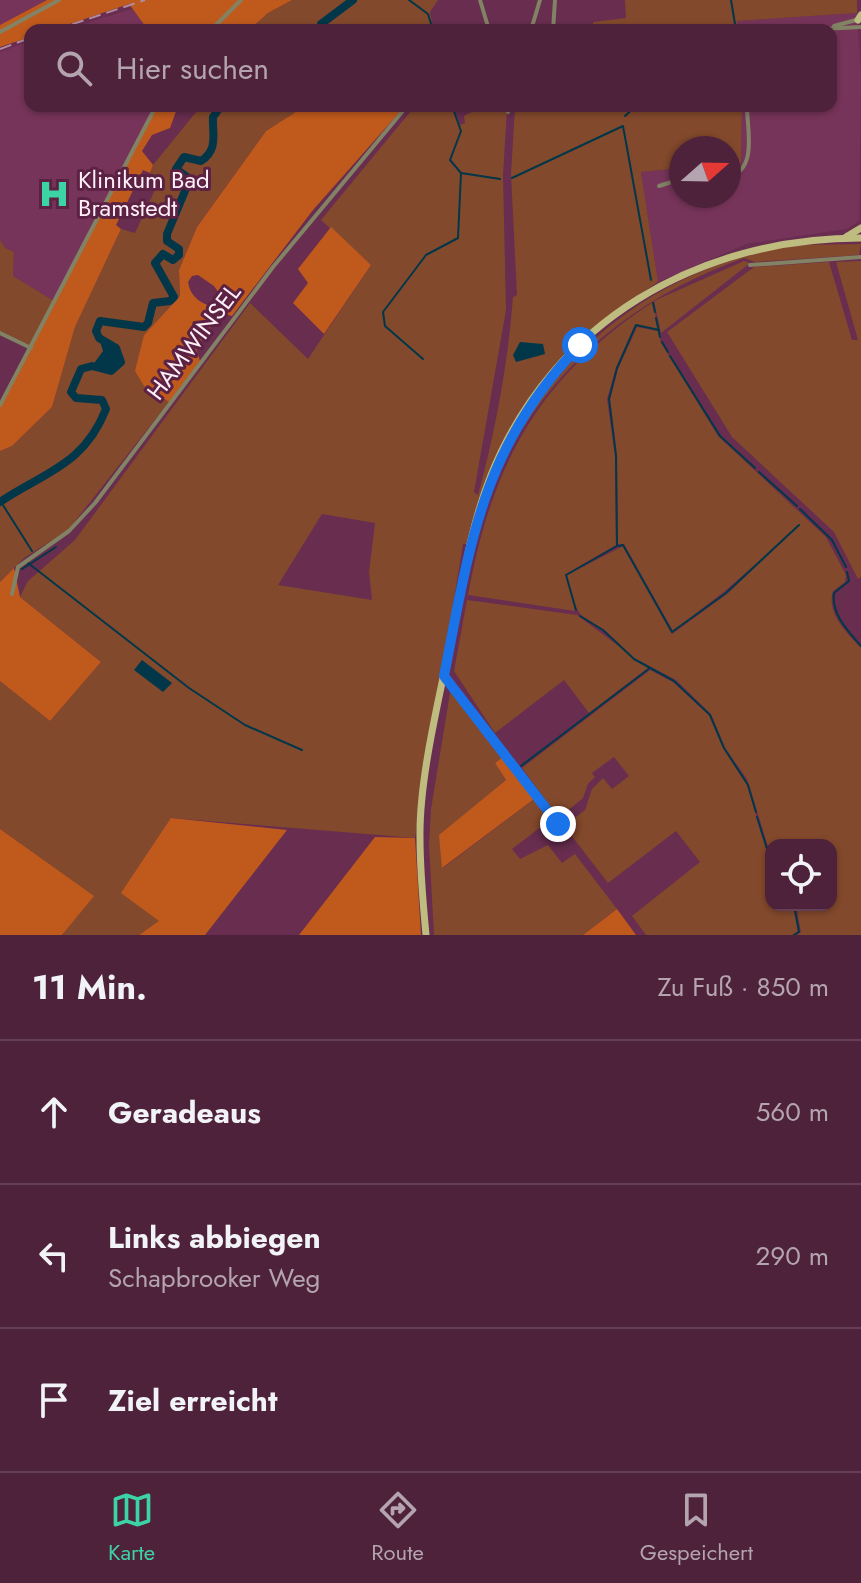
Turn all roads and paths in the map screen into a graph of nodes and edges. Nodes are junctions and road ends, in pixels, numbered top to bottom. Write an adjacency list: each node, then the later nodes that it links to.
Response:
1 (59, 0): 12 (street)
2 (241, 0): 7 (street)
3 (480, 0): 8 (street)
4 (540, 0): 9 (street)
5 (555, 0): 10 (street)
6 (860, 20): 11 (street)
7 (217, 24)
8 (487, 24)
9 (533, 24)
10 (553, 24)
11 (837, 25)
12 (0, 32)
13 (153, 112): 25 (street)
14 (402, 112): 27 (street, HAMWINSEL)
15 (747, 112): 16 (street)
16 (741, 171)
17 (669, 183): 18 (street)
18 (659, 186)
19 (861, 228): 20 (main road)
20 (844, 238): 21 (main road); 28 (main road)
21 (861, 238)
22 (861, 257): 23 (street)
23 (750, 265)
24 (0, 333): 25 (street)
25 (31, 348): 26 (street)
26 (0, 405)
27 (12, 594)
28 (444, 676): 29 (street); 30 (main road)
29 (558, 824)
30 (426, 935)

